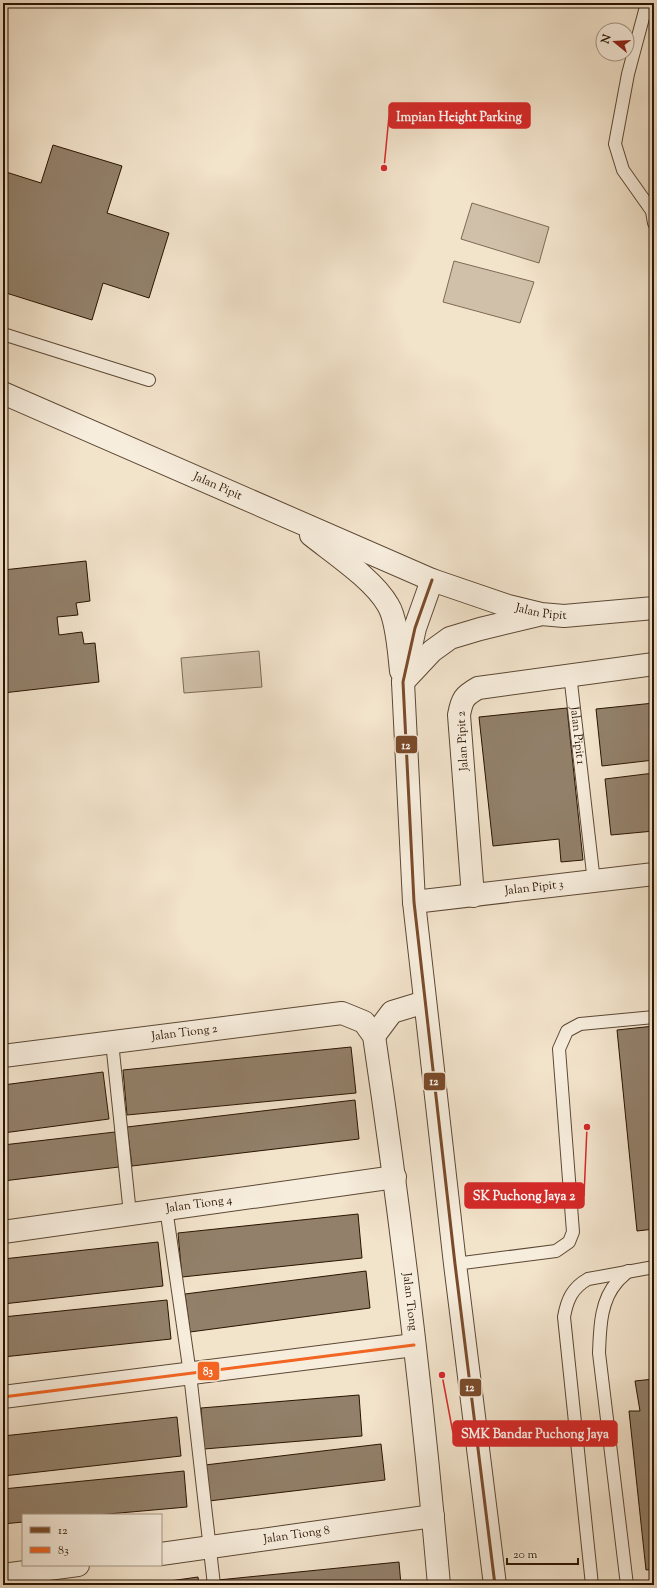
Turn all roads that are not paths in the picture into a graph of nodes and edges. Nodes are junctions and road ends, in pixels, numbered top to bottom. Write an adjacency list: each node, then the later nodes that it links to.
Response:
1 (647, 3): 2 (lane)
2 (654, 223)
3 (3, 334): 4 (lane)
4 (149, 380)
5 (3, 393): 6 (street, Jalan Pipit)
6 (289, 518): 7 (street, Jalan Pipit); 12 (street)
7 (432, 580): 9 (street, Jalan Pipit); 12 (street)
8 (654, 608): 9 (street, Jalan Pipit)
9 (541, 614): 12 (street)
10 (654, 664): 11 (street)
11 (570, 674): 14 (lane, Jalan Pipit 1); 15 (street, Jalan Pipit 2)
12 (403, 682): 16 (street)
13 (654, 874): 14 (street, Jalan Pipit 3)
14 (594, 882): 15 (street, Jalan Pipit 3)
15 (474, 896): 16 (street, Jalan Pipit 3)
16 (414, 902): 17 (street)
17 (425, 1002): 19 (street); 26 (street)
18 (654, 1017): 26 (lane)
19 (369, 1029): 20 (street, Jalan Tiong 2); 22 (street, Jalan Tiong)
20 (112, 1042): 21 (street, Jalan Tiong 2); 24 (lane)
21 (3, 1056)
22 (395, 1177): 23 (street, Jalan Tiong 4); 29 (street, Jalan Tiong)
23 (166, 1208): 24 (street, Jalan Tiong 4); 30 (lane)
24 (130, 1214): 25 (street, Jalan Tiong 4)
25 (3, 1232)
26 (455, 1264): 39 (street)
27 (654, 1267): 28 (lane)
28 (629, 1270): 40 (lane); 41 (lane)
29 (414, 1345): 30 (street); 32 (street, Jalan Tiong)
30 (190, 1374): 31 (street); 33 (lane)
31 (3, 1397)
32 (433, 1516): 33 (street, Jalan Tiong 8); 38 (street, Jalan Tiong)
33 (210, 1547): 34 (street, Jalan Tiong 8); 37 (lane)
34 (162, 1554)
35 (70, 1566): 36 (street)
36 (3, 1575)
37 (214, 1585)
38 (439, 1585)
39 (495, 1585)
40 (592, 1585)
41 (627, 1585)

